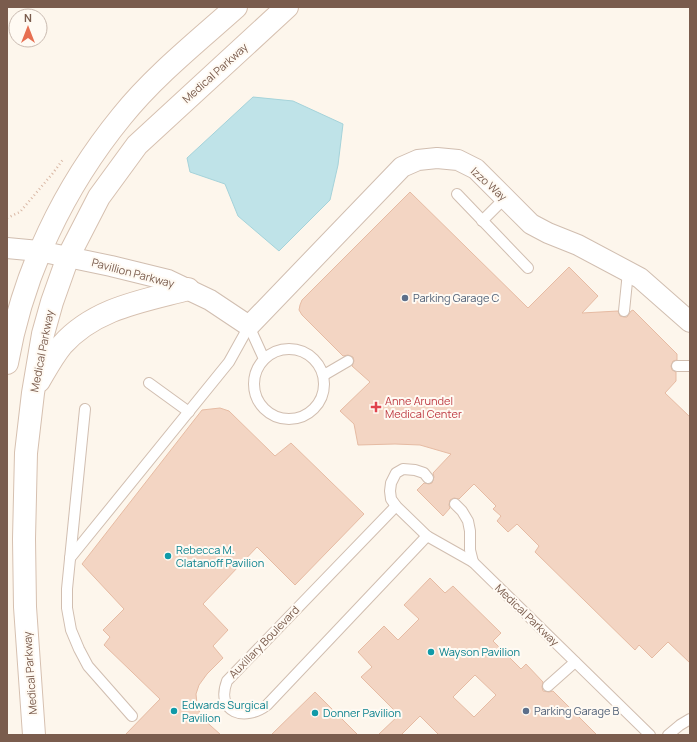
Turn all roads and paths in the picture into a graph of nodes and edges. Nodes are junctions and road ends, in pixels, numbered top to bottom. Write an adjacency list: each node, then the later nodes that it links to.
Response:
1 (236, 7): 7 (main road)
2 (287, 7): 8 (main road, Medical Parkway)
3 (457, 194): 5 (lane)
4 (505, 198): 5 (lane); 10 (street, Izzo Way); 14 (street, Izzo Way)
5 (482, 221): 9 (lane)
6 (7, 248): 7 (street, Pavillion Parkway)
7 (39, 251): 8 (street, Pavillion Parkway); 17 (main road)
8 (68, 257): 11 (street, Pavillion Parkway); 22 (main road, Medical Parkway)
9 (528, 268)
10 (628, 272): 12 (lane); 13 (street, Izzo Way)
11 (188, 289): 14 (street, Pavillion Parkway); 22 (main road)
12 (624, 311)
13 (690, 322)
14 (249, 326): 15 (lane); 24 (lane)
15 (264, 359): 20 (lane); 20 (lane)
16 (348, 361): 20 (lane)
17 (7, 363)
18 (677, 366): 19 (lane)
19 (690, 366)
20 (324, 375)
21 (149, 383): 24 (lane)
22 (33, 393): 35 (main road, Medical Parkway)
23 (85, 409): 29 (lane)
24 (189, 412): 29 (lane)
25 (428, 478): 27 (lane)
26 (455, 504): 30 (lane)
27 (396, 506): 28 (lane, Medical Parkway); 28 (lane, Auxillary Boulevard)
28 (427, 536): 30 (lane, Medical Parkway)
29 (70, 558): 33 (lane)
30 (473, 562): 31 (lane, Medical Parkway)
31 (575, 662): 32 (lane); 36 (lane, Medical Parkway)
32 (548, 686)
33 (132, 716)
34 (690, 719): 37 (lane)
35 (34, 735)
36 (650, 735)
37 (668, 735)

